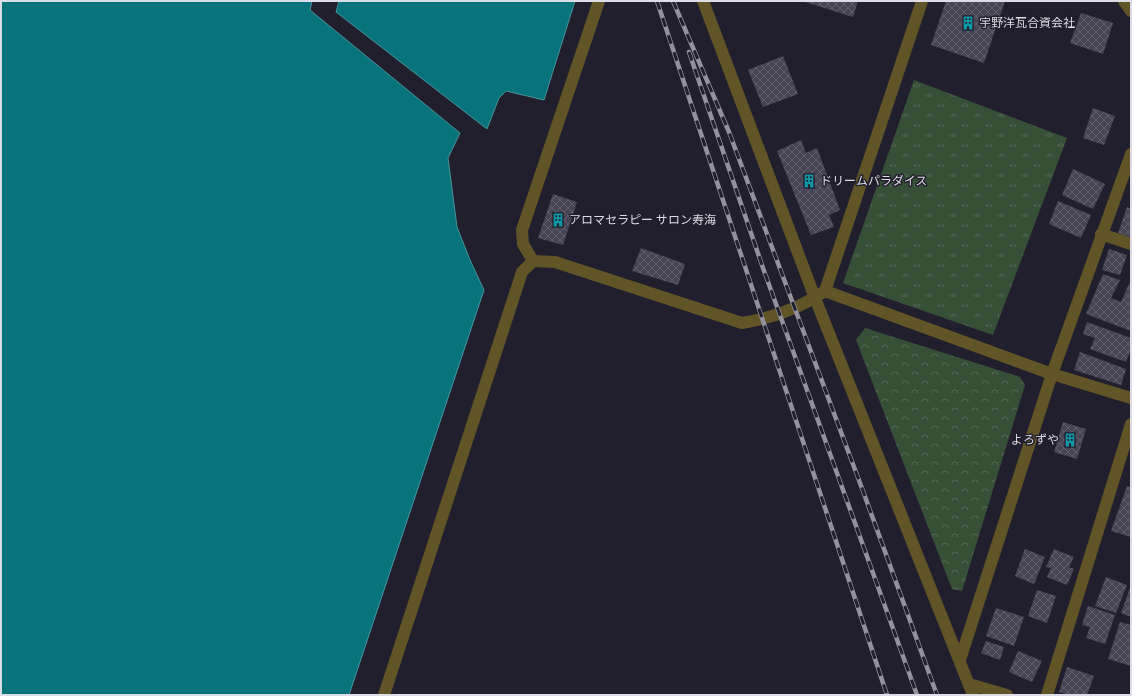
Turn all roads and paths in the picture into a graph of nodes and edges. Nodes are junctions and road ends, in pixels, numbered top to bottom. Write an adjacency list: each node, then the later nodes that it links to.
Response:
1 (599, 1): 9 (street)
2 (703, 1): 10 (street)
3 (922, 1): 10 (street)
4 (1124, 1): 5 (street)
5 (1131, 11)
6 (1131, 154): 7 (street)
7 (1101, 234): 8 (street); 11 (street)
8 (1131, 244)
9 (534, 261): 10 (street); 16 (street)
10 (820, 295): 11 (street); 14 (street)
11 (1052, 374): 12 (street); 14 (street)
12 (1131, 398)
13 (1131, 424): 18 (street)
14 (960, 660): 15 (street)
15 (971, 689): 17 (street)
16 (384, 695)
17 (1007, 695)
18 (1047, 695)

